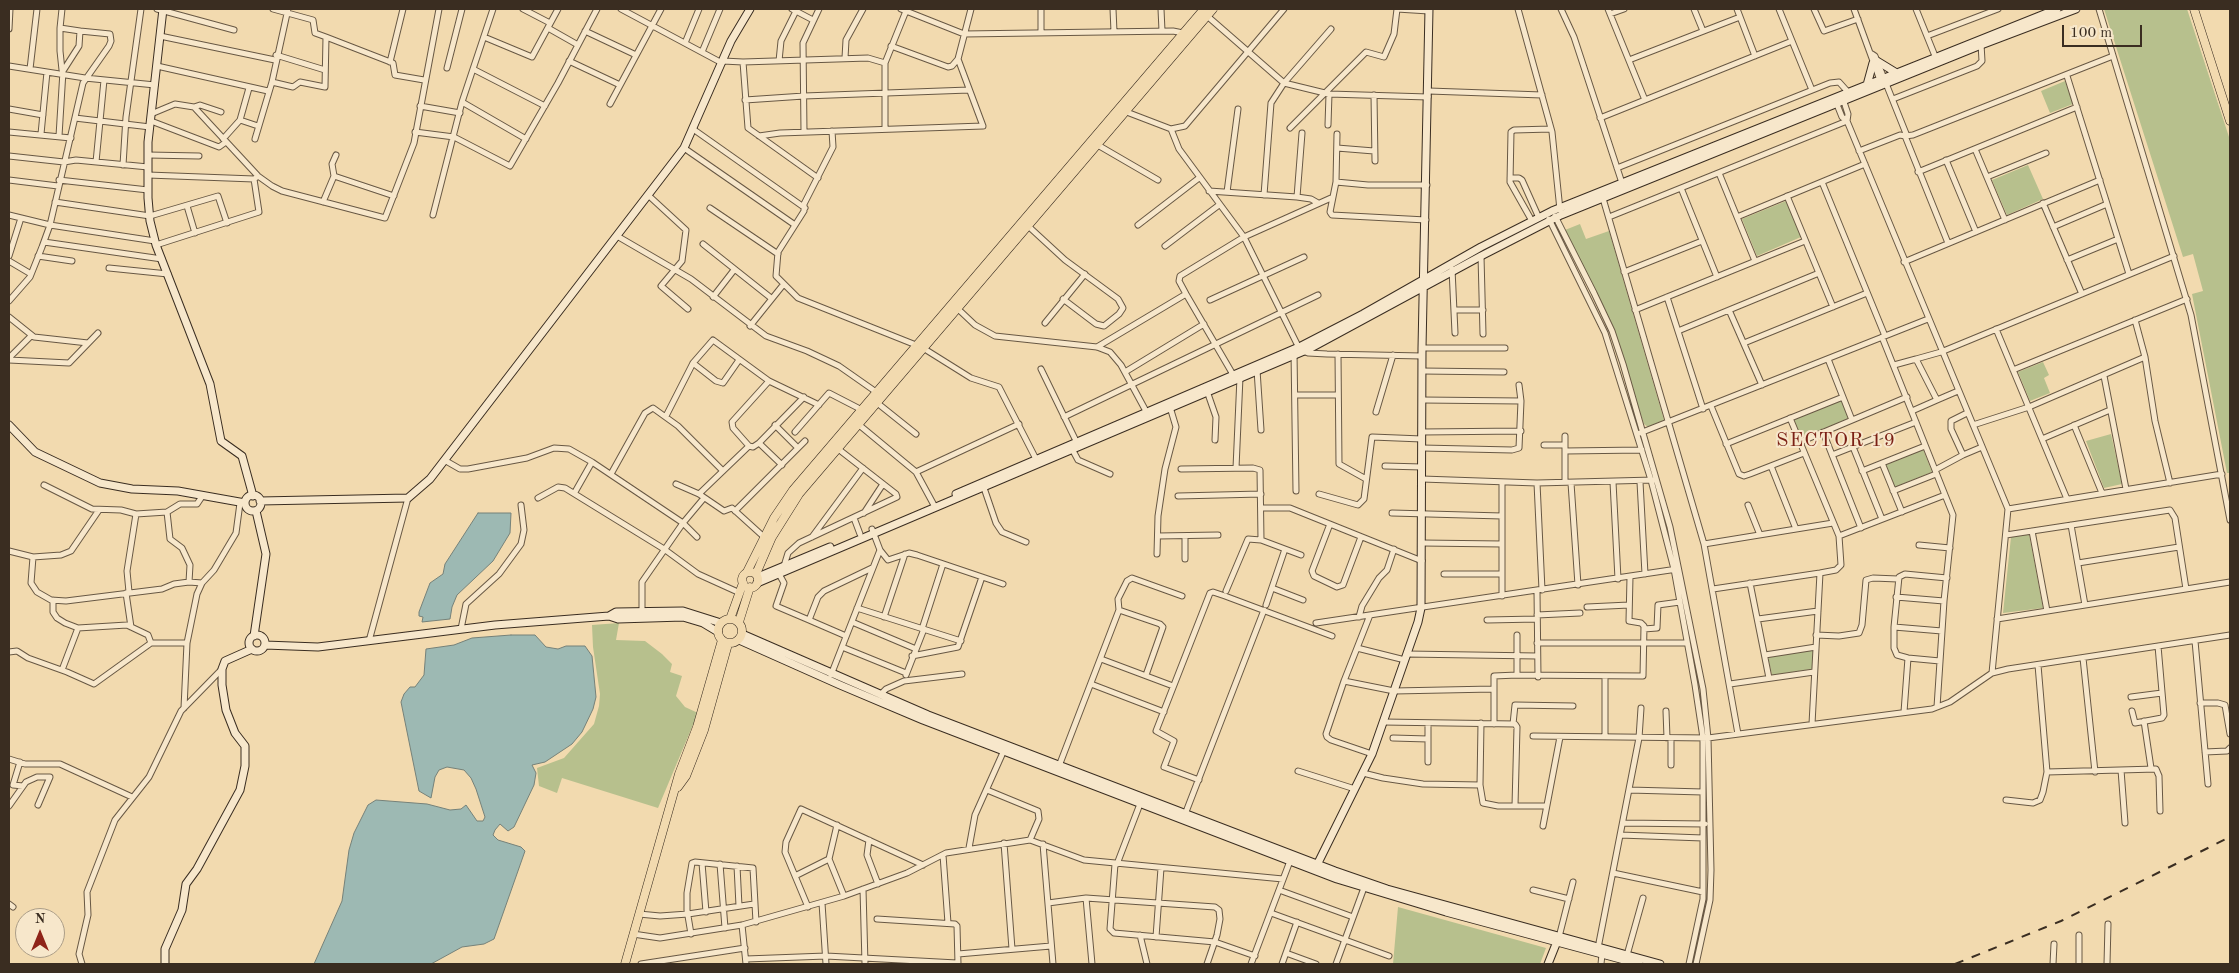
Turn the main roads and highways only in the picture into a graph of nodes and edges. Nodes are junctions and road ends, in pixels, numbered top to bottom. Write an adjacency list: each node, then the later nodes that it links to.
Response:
1 (161, 9): 26 (main road)
2 (750, 9): 27 (main road)
3 (1213, 9): 8 (main road)
4 (2057, 9): 9 (main road)
5 (2076, 9): 9 (main road)
6 (2194, 9): 15 (main road)
7 (1430, 10): 18 (main road)
8 (1204, 12): 10 (main road); 10 (main road)
9 (1980, 42): 11 (main road); 12 (main road)
10 (1172, 51): 20 (main road); 20 (main road)
11 (1896, 72): 12 (main road); 13 (main road)
12 (1884, 82): 13 (main road); 14 (main road)
13 (1867, 85): 14 (main road)
14 (1841, 98): 16 (main road)
15 (2230, 121)
16 (1554, 215): 17 (main road); 17 (main road)
17 (1452, 268): 18 (main road); 19 (main road)
18 (1425, 279): 19 (main road); 21 (main road)
19 (1424, 288): 21 (main road); 46 (main road)
20 (954, 306): 23 (main road)
21 (1298, 351): 22 (main road); 22 (main road)
22 (1236, 377): 24 (main road); 24 (main road)
23 (880, 394): 31 (main road); 31 (main road)
24 (1147, 413): 30 (main road)
25 (9, 425): 28 (main road)
26 (253, 496): 27 (main road); 28 (main road)
27 (260, 501): 29 (main road)
28 (243, 503): 29 (main road)
29 (256, 510): 37 (main road)
30 (873, 531): 31 (main road); 31 (main road)
31 (753, 581): 33 (main road); 34 (main road)
32 (642, 614): 35 (main road); 36 (main road); 40 (main road)
33 (730, 619): 34 (main road); 35 (main road)
34 (738, 622): 38 (main road)
35 (721, 623): 36 (main road)
36 (718, 632): 39 (main road)
37 (254, 636): 40 (main road); 41 (main road)
38 (741, 637): 39 (main road); 42 (main road)
39 (725, 642): 50 (main road)
40 (265, 645): 41 (main road)
41 (252, 648): 49 (main road)
42 (831, 677): 43 (main road); 43 (main road)
43 (1005, 748): 44 (main road); 44 (main road)
44 (1098, 784): 45 (main road); 45 (main road)
45 (1184, 817): 46 (main road); 46 (main road)
46 (1315, 867): 47 (main road)
47 (1558, 939): 48 (main road); 51 (main road)
48 (1600, 951): 52 (main road); 53 (main road)
49 (165, 964)
50 (625, 964)
51 (1548, 964)
52 (1639, 964)
53 (1660, 964)

